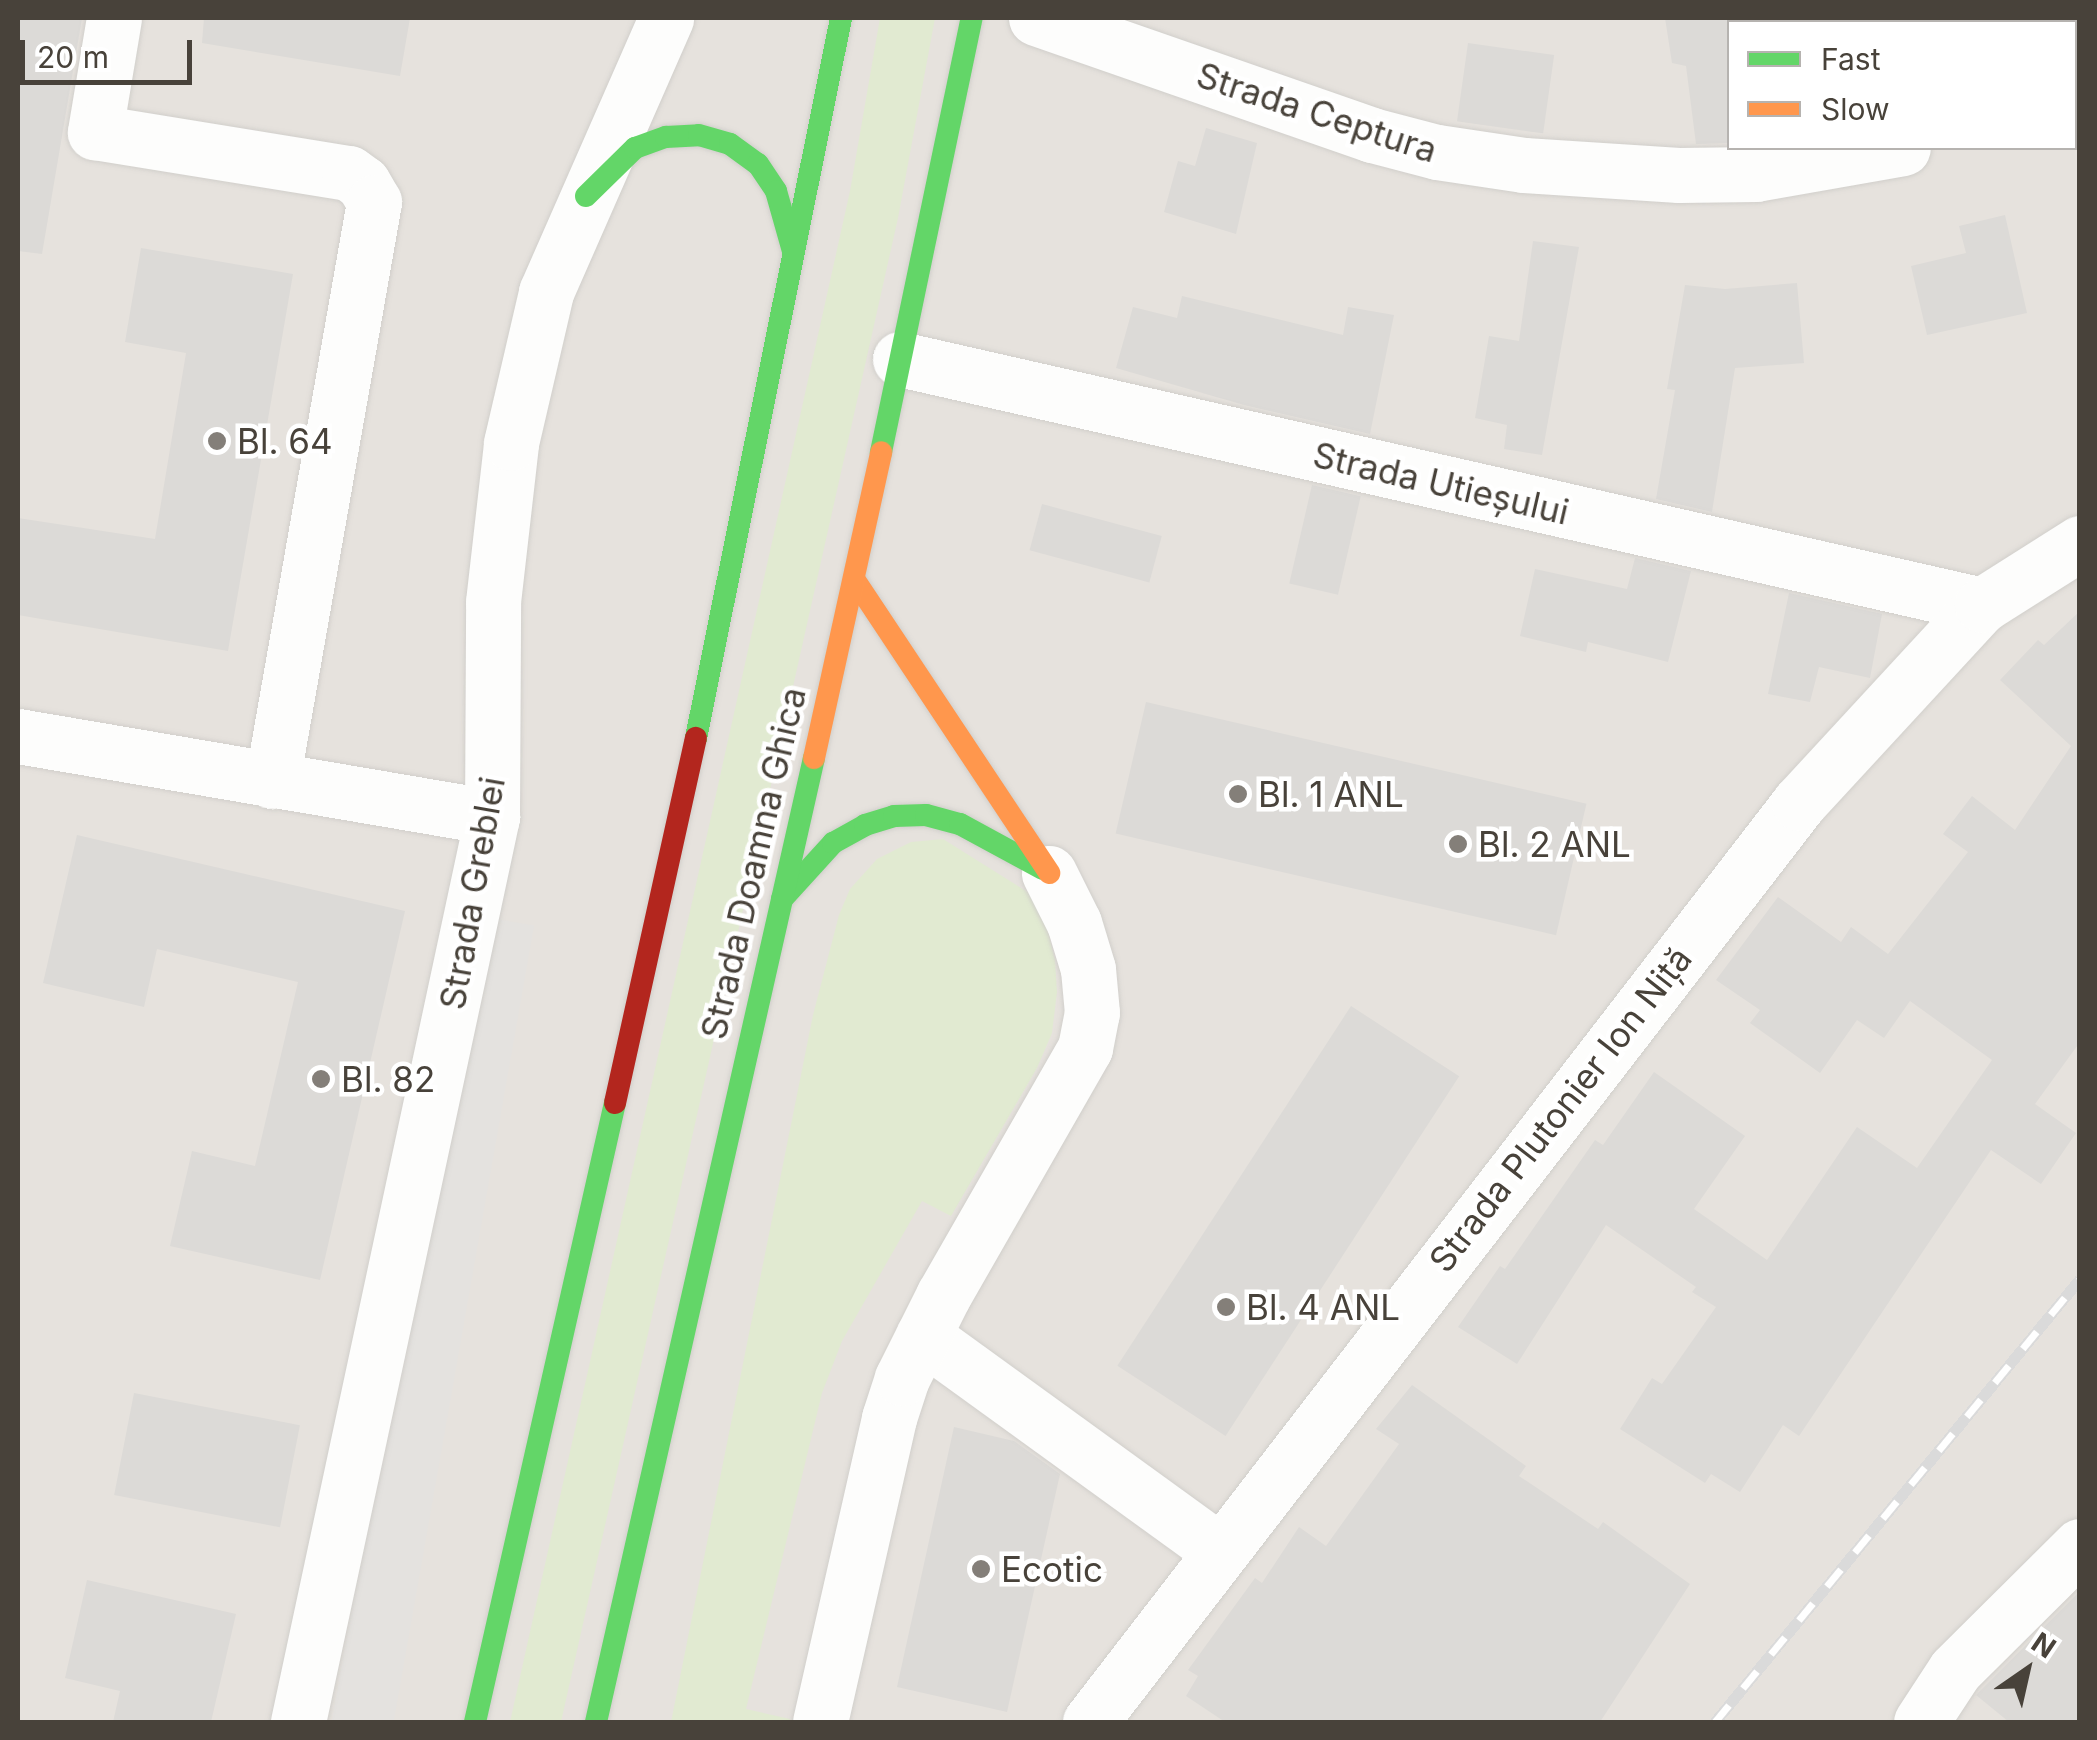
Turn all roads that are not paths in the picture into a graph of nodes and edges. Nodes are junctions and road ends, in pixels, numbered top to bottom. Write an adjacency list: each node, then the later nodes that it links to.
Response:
1 (114, 18): 14 (street)
2 (666, 18): 7 (street, Strada Greblei)
3 (841, 18): 8 (main road)
4 (972, 18): 9 (main road, Strada Doamna Ghica)
5 (1036, 18): 6 (street, Strada Ceptura)
6 (1892, 150)
7 (586, 196): 8 (main road); 15 (street, Strada Greblei)
8 (794, 251): 22 (main road)
9 (900, 359): 11 (main road, Strada Doamna Ghica); 12 (street, Strada Utieșului)
10 (2080, 543): 12 (street, Strada Plutonier Ion Niță)
11 (854, 579): 16 (main road); 17 (main road, Strada Doamna Ghica)
12 (1982, 605): 20 (street, Strada Plutonier Ion Niță)
13 (18, 736): 14 (street)
14 (272, 781): 15 (street)
15 (492, 817): 21 (street, Strada Greblei)
16 (1050, 873): 17 (main road); 18 (street)
17 (779, 902): 23 (main road, Strada Doamna Ghica)
18 (923, 1336): 20 (street); 24 (street)
19 (2080, 1546): 26 (street)
20 (1219, 1550): 25 (street, Strada Plutonier Ion Niță)
21 (298, 1722)
22 (475, 1722)
23 (596, 1722)
24 (820, 1722)
25 (1090, 1722)
26 (1921, 1722)

